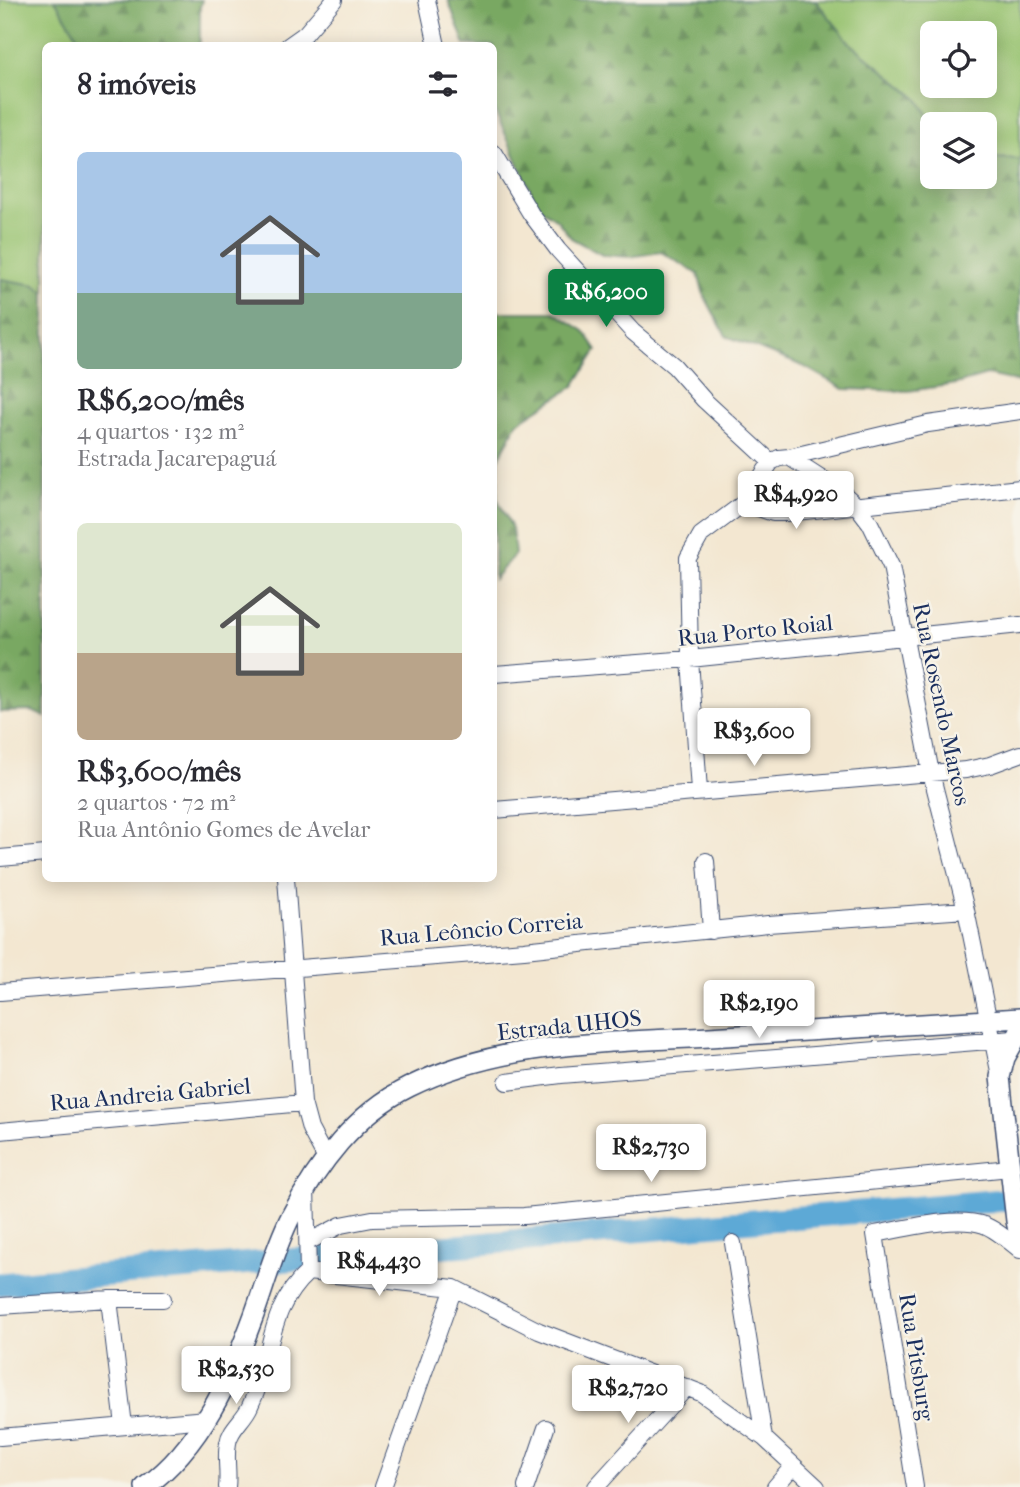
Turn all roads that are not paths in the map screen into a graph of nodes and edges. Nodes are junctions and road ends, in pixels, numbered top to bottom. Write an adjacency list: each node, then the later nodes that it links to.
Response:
1 (334, 0): 3 (street)
2 (427, 0): 4 (street)
3 (294, 42)
4 (436, 42)
5 (497, 158): 8 (street)
6 (1020, 411): 7 (street)
7 (789, 457): 8 (street); 11 (street, Rua Rosendo Marcos)
8 (771, 462): 10 (street)
9 (1020, 488): 11 (street)
10 (744, 503): 11 (street); 14 (street)
11 (857, 506): 13 (street, Rua Rosendo Marcos)
12 (1020, 625): 13 (street, Rua Porto Roial)
13 (905, 638): 14 (street, Rua Porto Roial); 17 (street, Rua Rosendo Marcos)
14 (690, 659): 15 (street, Rua Porto Roial); 18 (street)
15 (497, 674)
16 (1020, 754): 17 (street)
17 (931, 773): 18 (street); 24 (street, Rua Rosendo Marcos)
18 (699, 791): 19 (street)
19 (497, 810)
20 (42, 854): 21 (street)
21 (0, 858)
22 (706, 861): 25 (street)
23 (286, 882): 26 (street)
24 (966, 910): 25 (street, Rua Leôncio Correia); 29 (street, Rua Rosendo Marcos)
25 (711, 931): 26 (street, Rua Leôncio Correia)
26 (293, 967): 27 (street, Rua Leôncio Correia); 34 (street)
27 (0, 992)
28 (1020, 1018): 29 (street, Estrada UHOS)
29 (988, 1020): 31 (street, Rua Rosendo Marcos); 36 (street, Estrada UHOS)
30 (1017, 1035): 31 (street); 32 (street)
31 (992, 1040): 32 (street, Rua Rosendo Marcos); 33 (street)
32 (1000, 1077): 37 (street)
33 (507, 1082)
34 (303, 1103): 35 (street, Rua Andreia Gabriel); 36 (street)
35 (0, 1130)
36 (326, 1159): 38 (street, Estrada UHOS)
37 (1010, 1168): 39 (street); 41 (street)
38 (306, 1186): 41 (street); 48 (street, Estrada UHOS)
39 (1018, 1231)
40 (733, 1243): 55 (street)
41 (308, 1244): 43 (street)
42 (1020, 1250): 64 (street, Rua Pitsburg)
43 (308, 1270): 44 (street); 49 (street)
44 (454, 1289): 50 (street); 59 (street)
45 (109, 1299): 46 (street); 47 (street); 52 (street)
46 (163, 1299)
47 (0, 1306)
48 (255, 1314): 49 (street); 51 (street, Estrada UHOS)
49 (277, 1318): 58 (street)
50 (687, 1387): 55 (street); 61 (street)
51 (207, 1419): 52 (street); 57 (street, Estrada UHOS)
52 (124, 1426): 54 (street)
53 (546, 1429): 60 (street)
54 (0, 1437)
55 (764, 1438): 56 (street)
56 (793, 1466): 62 (street); 63 (street)
57 (145, 1487)
58 (227, 1487)
59 (383, 1487)
60 (526, 1487)
61 (596, 1487)
62 (775, 1487)
63 (817, 1487)
64 (915, 1487)

